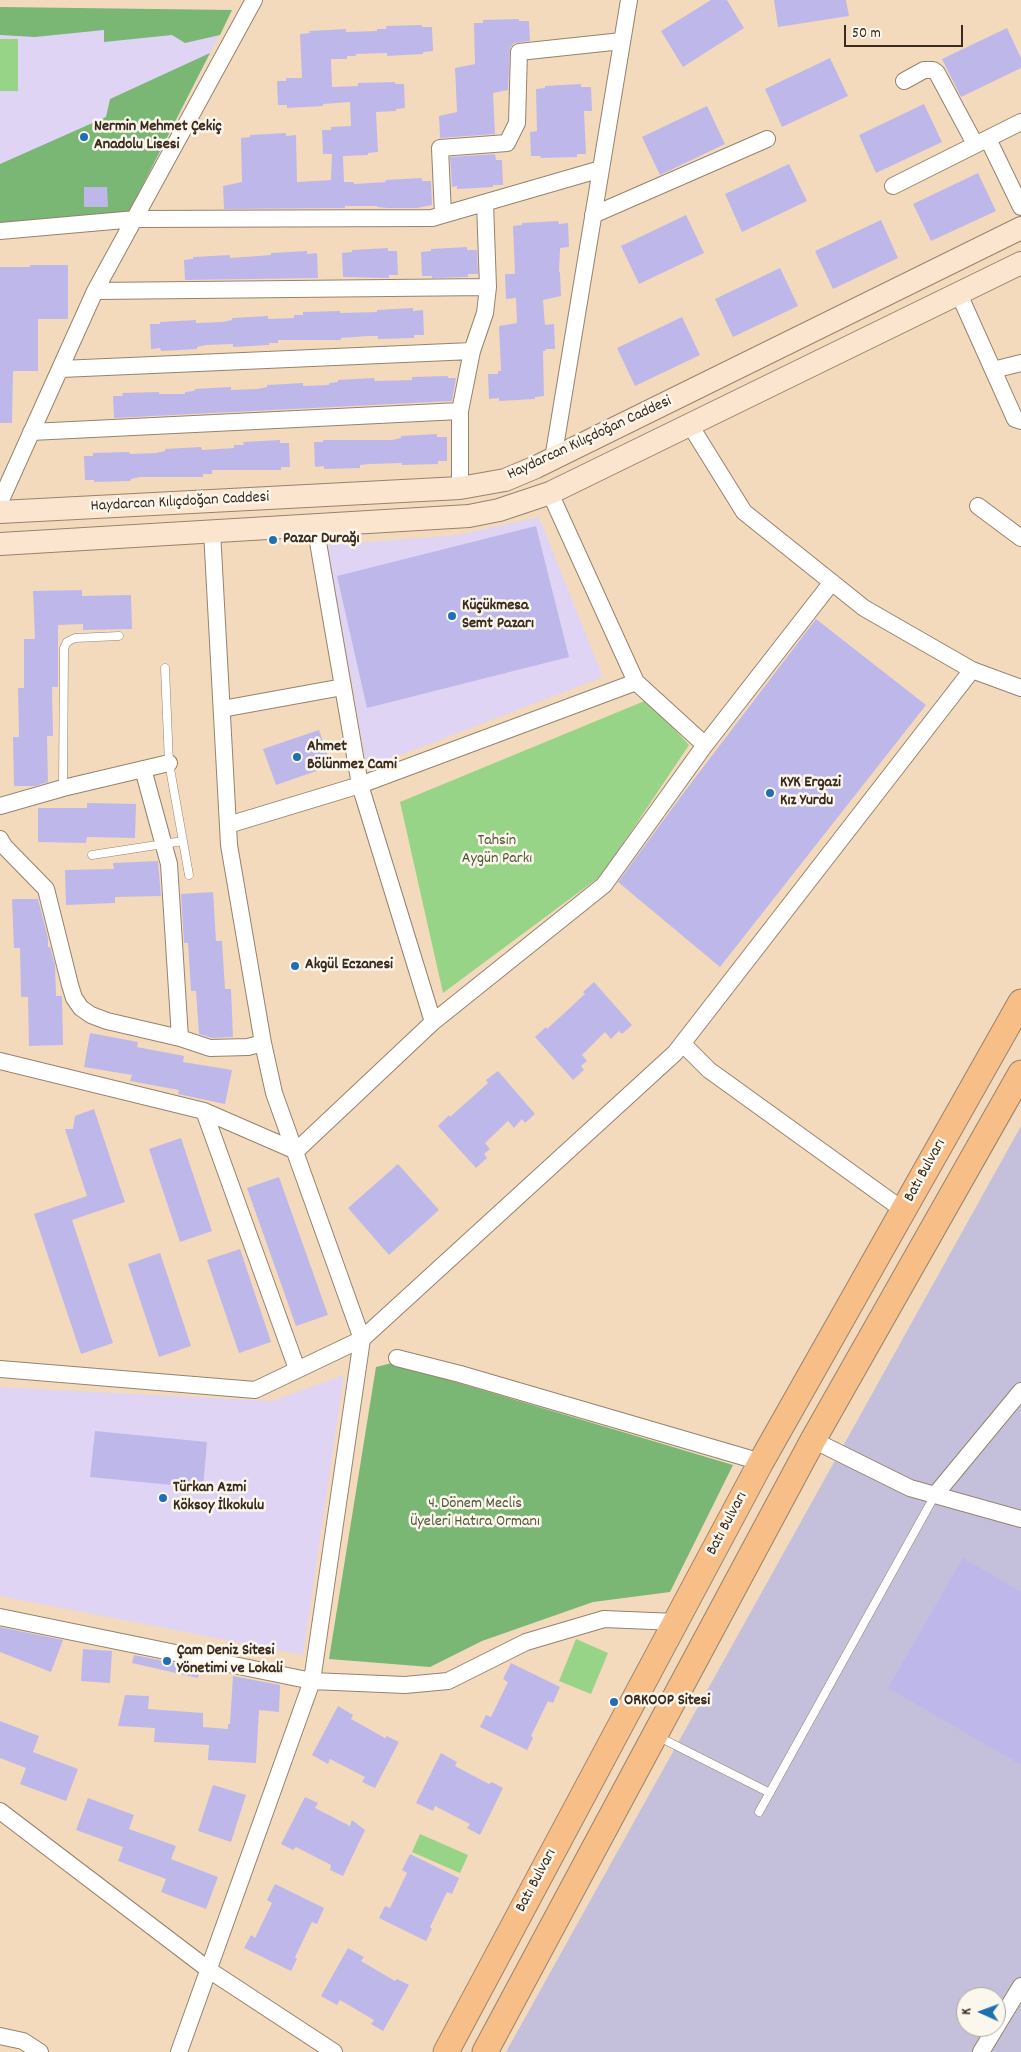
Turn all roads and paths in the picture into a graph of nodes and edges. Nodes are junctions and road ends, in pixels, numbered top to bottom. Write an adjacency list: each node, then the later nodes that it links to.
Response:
1 (254, 0): 14 (street)
2 (629, 0): 3 (street)
3 (622, 40): 8 (street); 12 (street)
4 (904, 81): 7 (street)
5 (1021, 122): 7 (street)
6 (767, 139): 13 (street)
7 (982, 142): 9 (street); 11 (street)
8 (601, 169): 10 (street); 13 (street)
9 (893, 186)
10 (485, 203): 12 (street); 18 (street)
11 (1021, 207)
12 (443, 215): 14 (street)
13 (593, 215): 29 (street)
14 (136, 219): 16 (street); 19 (street)
15 (1021, 228): 29 (main road, Haydarcan Kılıçdoğan Caddesi)
16 (0, 231)
17 (1021, 264): 20 (main road, Haydarcan Kılıçdoğan Caddesi)
18 (488, 287): 19 (street); 21 (street)
19 (95, 291): 23 (street)
20 (959, 294): 24 (street); 27 (main road, Haydarcan Kılıçdoğan Caddesi)
21 (472, 351): 23 (street); 25 (street)
22 (1021, 363): 24 (street)
23 (61, 368): 28 (street)
24 (993, 370): 26 (street)
25 (460, 411): 28 (street); 30 (street)
26 (1021, 421)
27 (690, 425): 31 (main road, Haydarcan Kılıçdoğan Caddesi); 39 (street)
28 (31, 432): 32 (street)
29 (553, 459): 30 (main road, Haydarcan Kılıçdoğan Caddesi)
30 (460, 488): 34 (main road, Haydarcan Kılıçdoğan Caddesi)
31 (550, 493): 35 (main road, Haydarcan Kılıçdoğan Caddesi); 43 (street)
32 (0, 502)
33 (978, 506): 37 (street)
34 (0, 512)
35 (315, 525): 36 (main road, Haydarcan Kılıçdoğan Caddesi); 45 (street)
36 (212, 531): 38 (main road, Haydarcan Kılıçdoğan Caddesi); 46 (street)
37 (1021, 538)
38 (0, 544)
39 (832, 582): 42 (street); 47 (street)
40 (119, 636): 51 (lane)
41 (165, 668): 48 (lane)
42 (972, 670): 44 (street); 63 (street)
43 (636, 682): 47 (street); 50 (street)
44 (1019, 685)
45 (343, 687): 46 (street); 50 (street)
46 (222, 709): 53 (street)
47 (706, 745): 60 (street)
48 (169, 764): 49 (street); 55 (lane)
49 (143, 770): 51 (street); 56 (street)
50 (360, 785): 53 (street); 60 (street)
51 (63, 788): 52 (street)
52 (0, 806)
53 (228, 825): 62 (street)
54 (0, 839): 61 (street)
55 (183, 841): 56 (lane); 58 (lane)
56 (165, 844): 57 (lane); 61 (street)
57 (92, 855)
58 (189, 875)
59 (1021, 1002): 68 (main road, Batı Bulvarı)
60 (433, 1022): 67 (street)
61 (180, 1038): 62 (street)
62 (263, 1044): 67 (street)
63 (683, 1044): 68 (street); 69 (street)
64 (0, 1061): 66 (street)
65 (1021, 1073): 74 (main road, Batı Bulvarı)
66 (204, 1111): 67 (street); 72 (street)
67 (296, 1151): 69 (street)
68 (903, 1210): 75 (main road, Batı Bulvarı)
69 (362, 1339): 72 (street); 80 (street)
70 (397, 1358): 75 (street)
71 (0, 1369): 72 (street)
72 (297, 1369)
73 (1021, 1391): 76 (street)
74 (813, 1440): 76 (street); 81 (main road, Batı Bulvarı)
75 (761, 1462): 79 (main road, Batı Bulvarı)
76 (935, 1495): 77 (street); 82 (lane)
77 (1021, 1519)
78 (0, 1617): 80 (street)
79 (676, 1622): 80 (street); 91 (main road, Batı Bulvarı)
80 (312, 1681): 85 (street)
81 (654, 1735): 82 (lane); 92 (main road, Batı Bulvarı)
82 (770, 1793): 84 (lane)
83 (0, 1811): 85 (street)
84 (759, 1812)
85 (209, 1970): 89 (street); 90 (street)
86 (1021, 1986): 93 (street)
87 (0, 2036): 88 (street)
88 (40, 2052)
89 (179, 2052)
90 (334, 2052)
91 (446, 2052)
92 (485, 2052)
93 (981, 2052)

